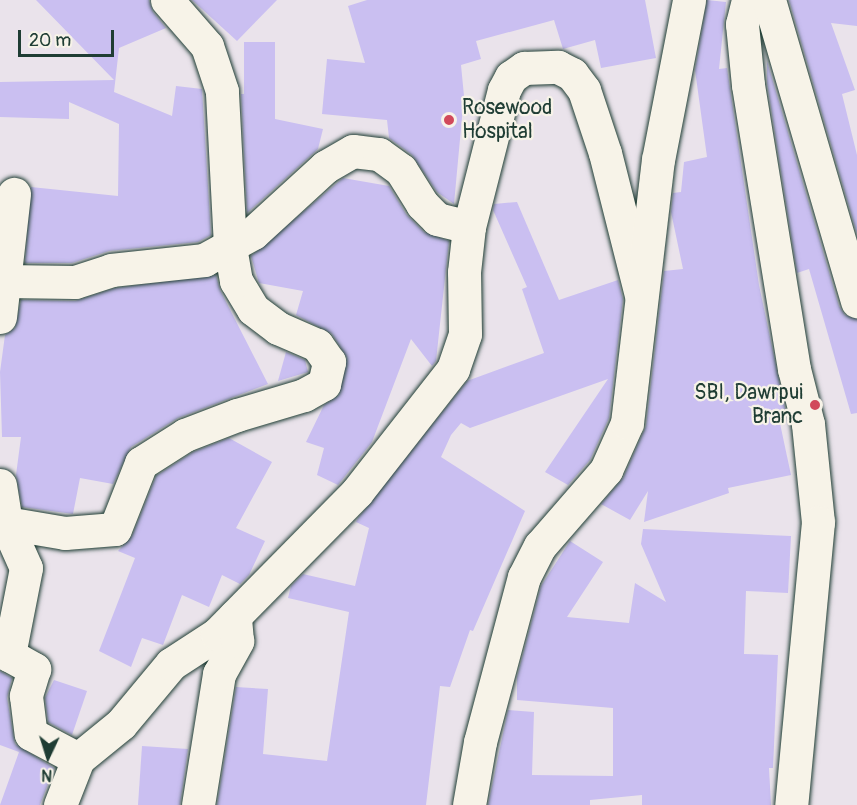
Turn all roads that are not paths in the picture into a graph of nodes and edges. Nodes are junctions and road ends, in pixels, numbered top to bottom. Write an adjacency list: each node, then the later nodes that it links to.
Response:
1 (167, 0): 7 (street)
2 (689, 0): 9 (street)
3 (748, 0): 19 (street)
4 (769, 0): 10 (street)
5 (14, 194): 8 (street)
6 (469, 227): 7 (street); 9 (street); 14 (street)
7 (230, 246): 8 (street); 13 (street)
8 (4, 280): 11 (street)
9 (641, 295): 18 (street)
10 (857, 301)
11 (0, 317)
12 (0, 485): 13 (street)
13 (3, 524): 15 (street)
14 (235, 616): 15 (street); 17 (street)
15 (78, 759): 16 (street)
16 (60, 805)
17 (198, 805)
18 (469, 805)
19 (791, 805)

